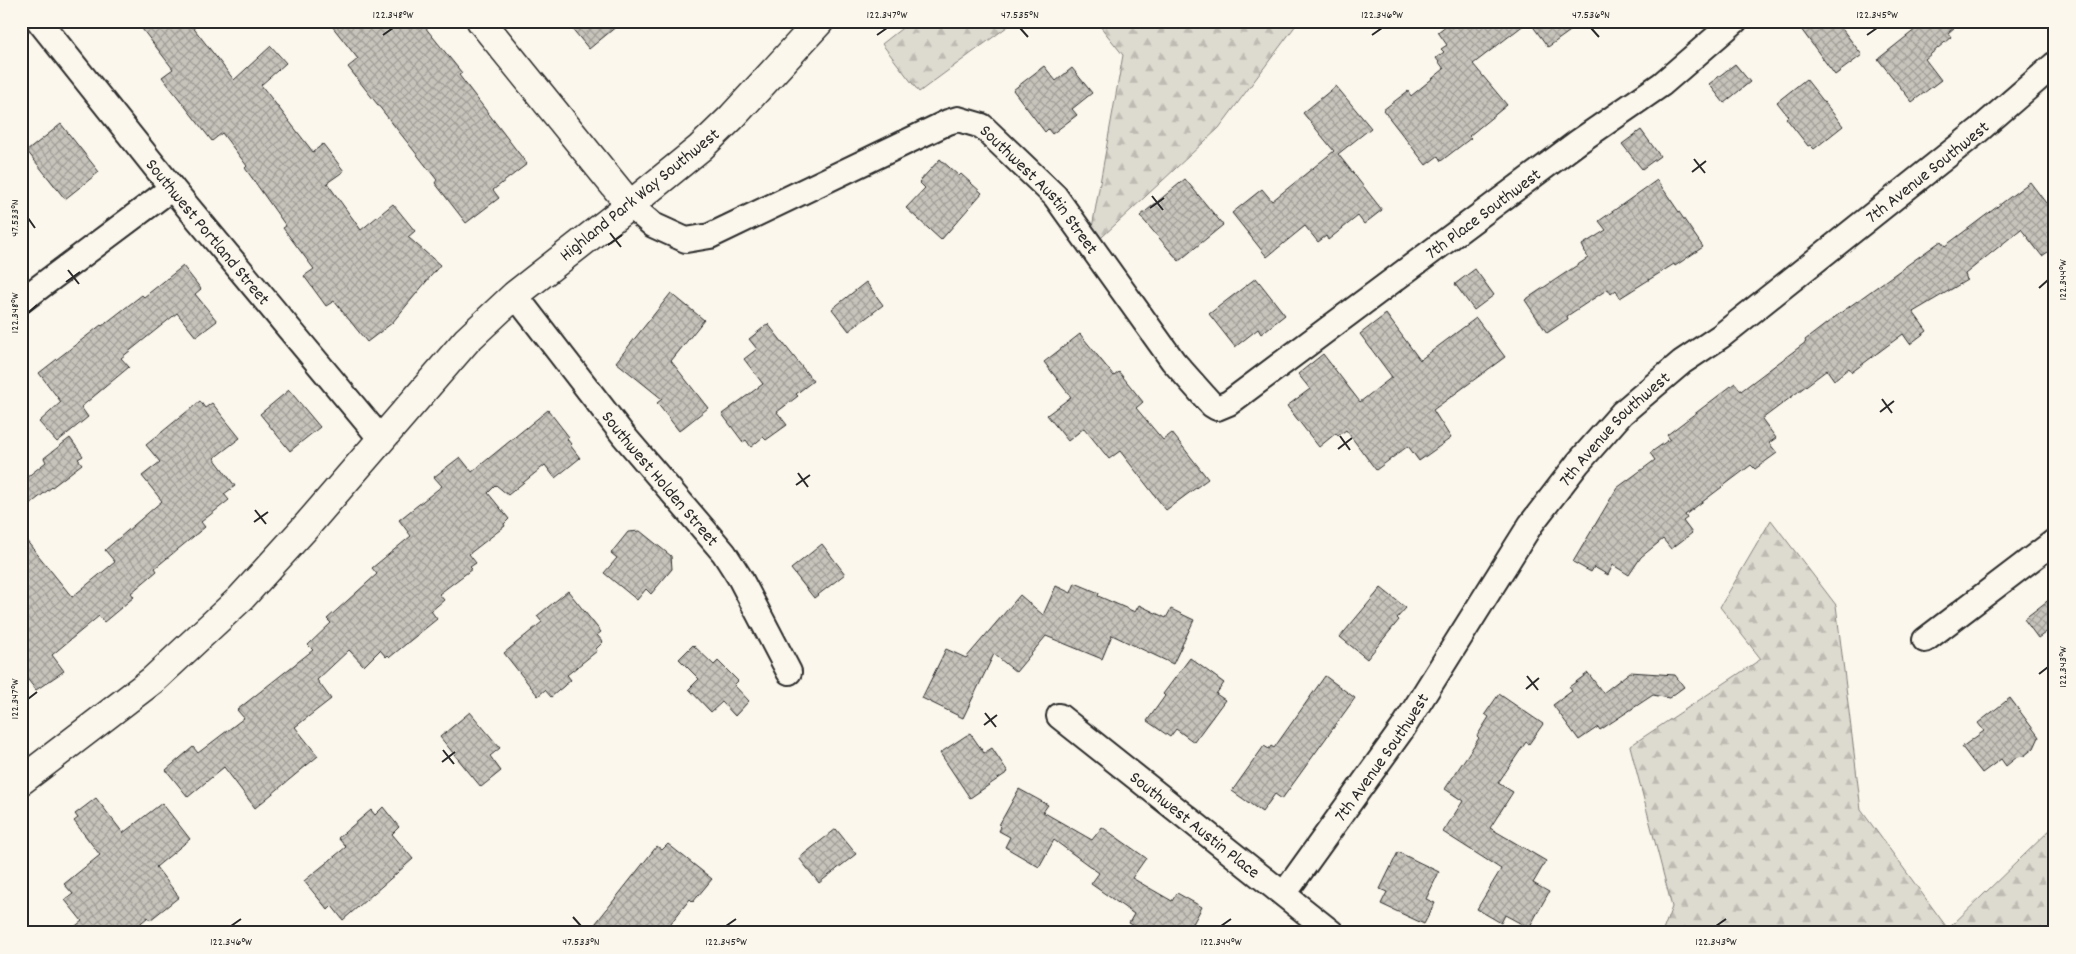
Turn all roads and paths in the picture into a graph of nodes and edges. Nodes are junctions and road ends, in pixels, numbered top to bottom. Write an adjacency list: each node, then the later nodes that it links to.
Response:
1 (39, 21): 6 (street, Southwest Portland Street)
2 (481, 21): 7 (street)
3 (820, 21): 7 (street, Highland Park Way Southwest)
4 (1735, 21): 10 (street, 7th Place Southwest)
5 (2055, 64): 17 (street, 7th Avenue Southwest)
6 (172, 188): 9 (street); 11 (street, Southwest Portland Street)
7 (630, 205): 8 (street, Highland Park Way Southwest); 10 (street, Southwest Austin Street)
8 (515, 295): 11 (street, Highland Park Way Southwest); 14 (street, Southwest Holden Street)
9 (21, 301)
10 (1229, 403)
11 (381, 439): 16 (street, Highland Park Way Southwest)
12 (2055, 541): 13 (street)
13 (1925, 640)
14 (789, 672)
15 (1060, 716): 17 (street, Southwest Austin Place)
16 (21, 781)
17 (1284, 894): 18 (street, Southwest Austin Place)
18 (1332, 933)

